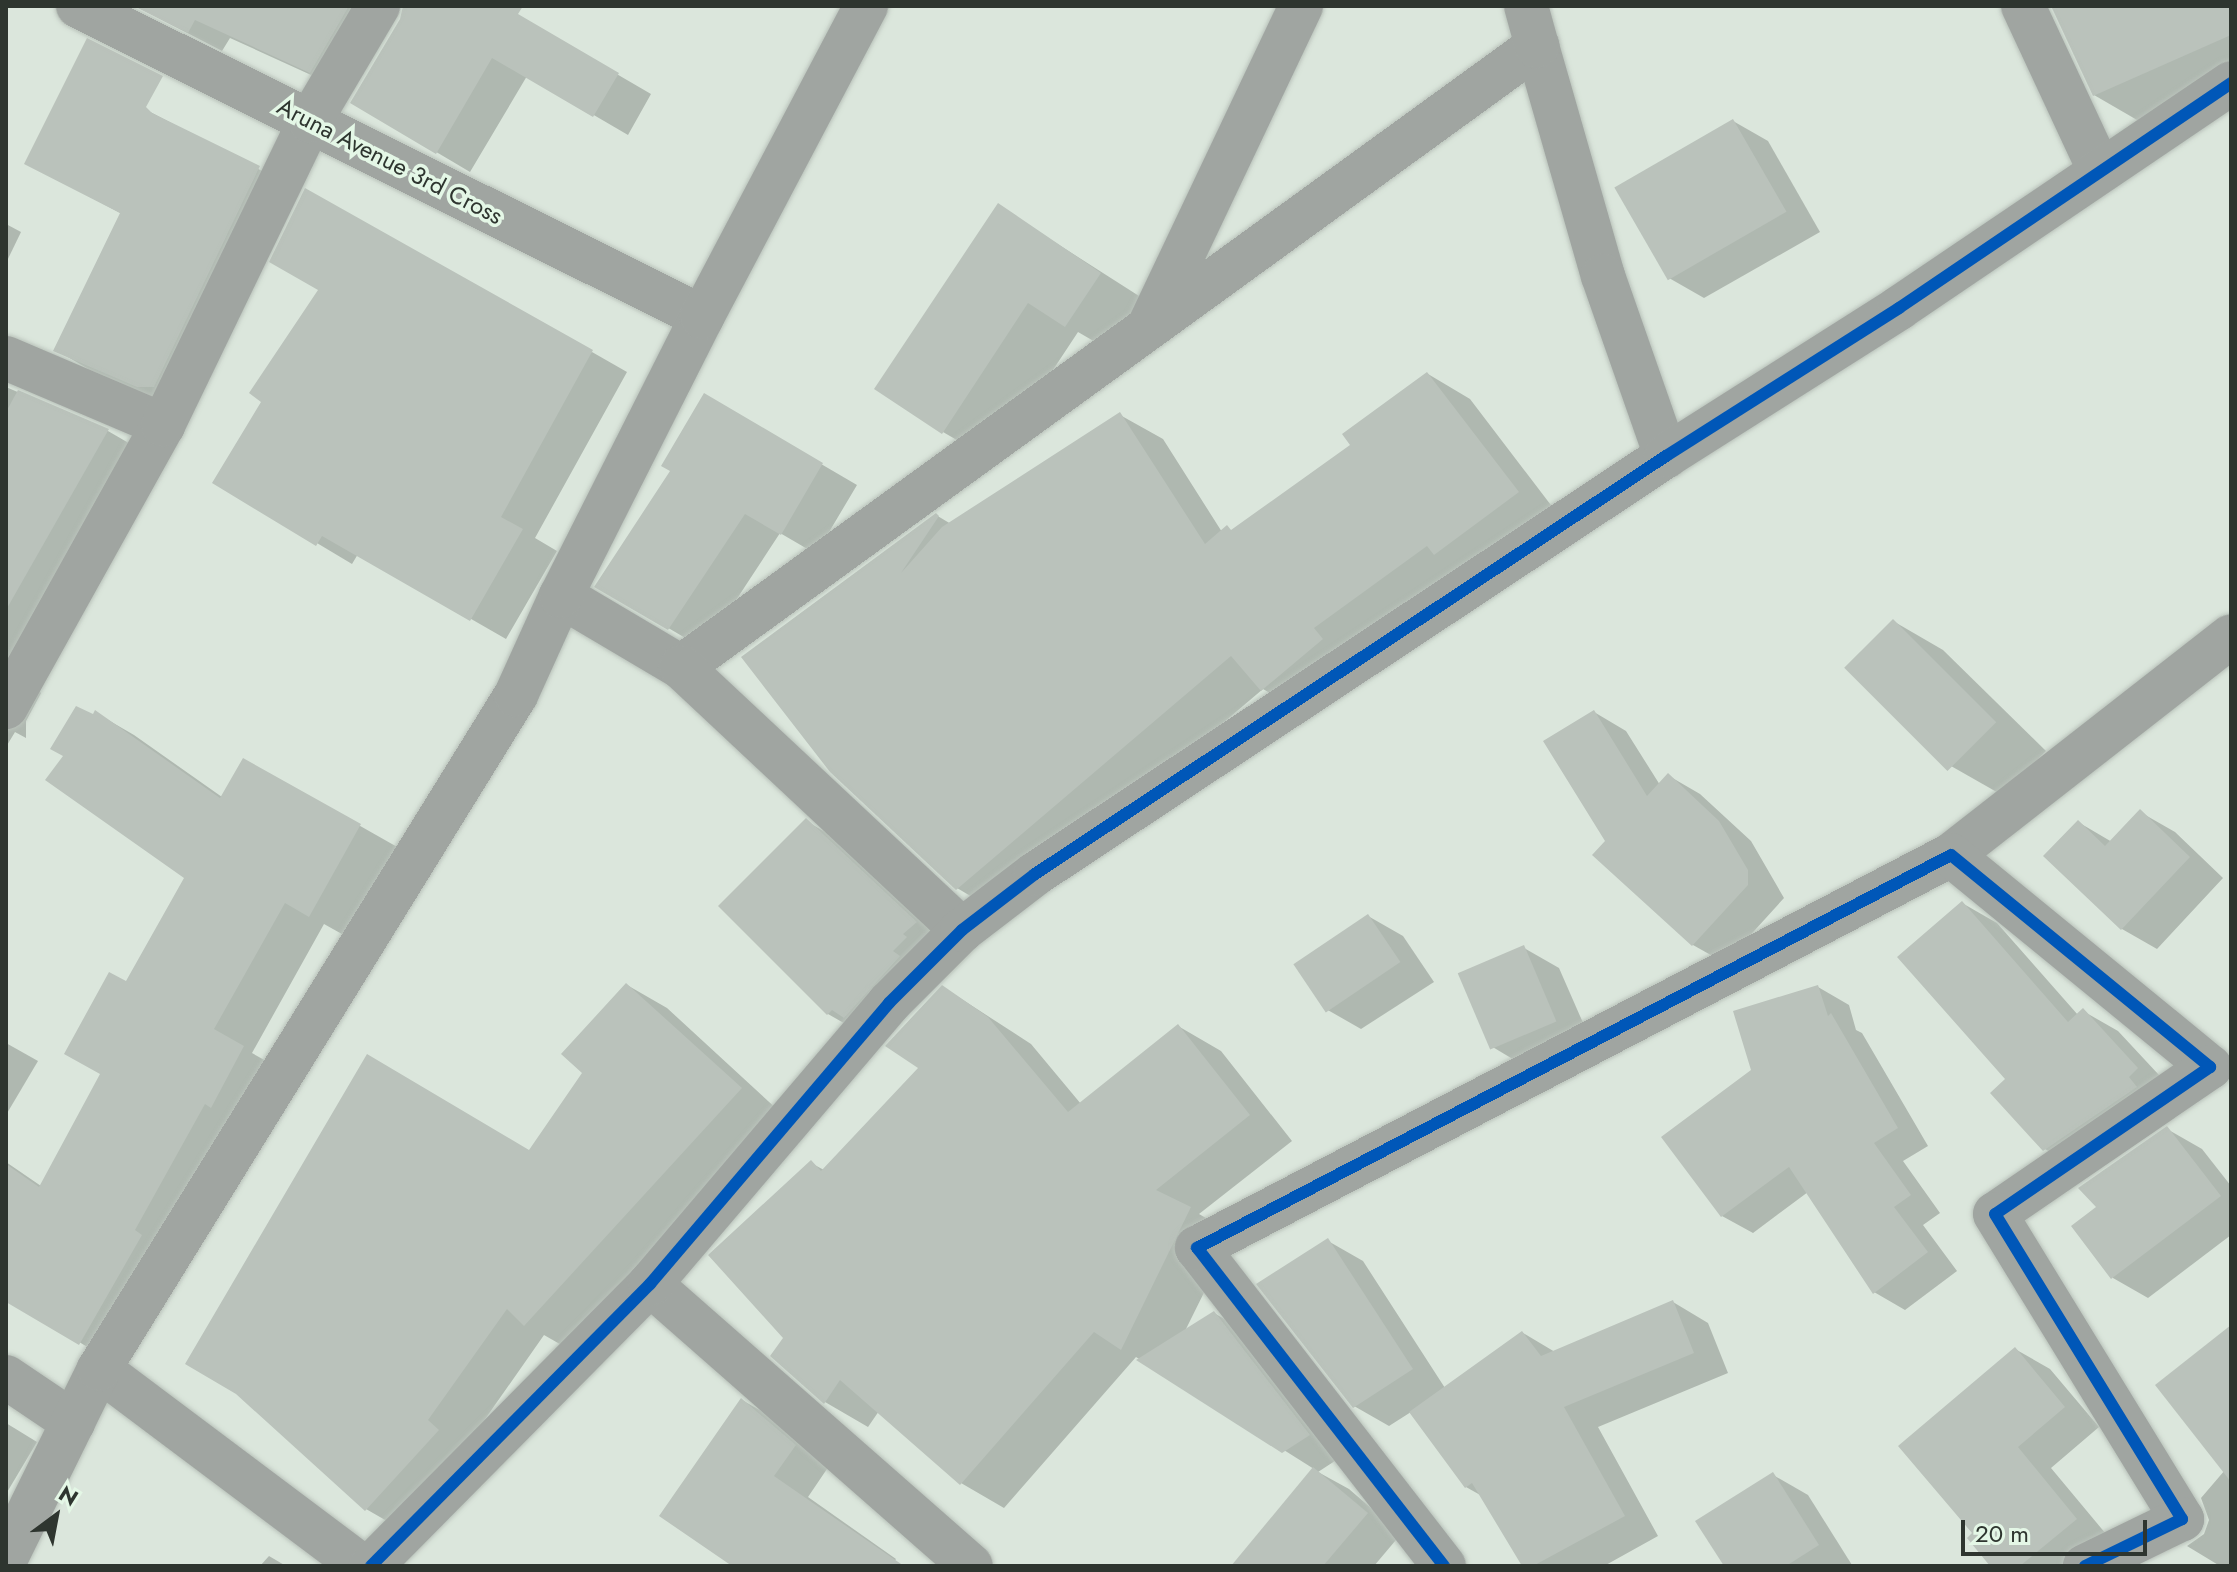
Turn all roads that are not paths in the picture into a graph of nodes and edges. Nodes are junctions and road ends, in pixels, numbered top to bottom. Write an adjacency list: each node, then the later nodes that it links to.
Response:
1 (78, 6): 8 (street, Aruna Avenue 3rd Cross)
2 (378, 6): 8 (street)
3 (866, 6): 10 (street)
4 (1301, 6): 11 (street)
5 (2023, 6): 9 (street)
6 (1532, 26): 11 (street); 14 (street)
7 (2231, 83): 9 (street)
8 (310, 121): 10 (street, Aruna Avenue 3rd Cross); 13 (street)
9 (2100, 171): 14 (street)
10 (702, 317): 15 (street)
11 (1148, 327): 17 (street)
12 (6, 358): 13 (street)
13 (163, 425): 18 (street)
14 (1666, 456): 20 (street)
15 (561, 596): 17 (street); 22 (street)
16 (2231, 636): 19 (street)
17 (681, 667): 20 (street)
18 (6, 707)
19 (1951, 855): 29 (street); 30 (street)
20 (962, 930): 21 (street)
21 (650, 1284): 27 (street); 28 (street)
22 (99, 1369): 24 (street); 26 (street)
23 (6, 1377): 24 (street)
24 (73, 1422): 25 (street)
25 (6, 1558)
26 (361, 1566)
27 (371, 1566)
28 (971, 1566)
29 (1444, 1566)
30 (2085, 1566)

